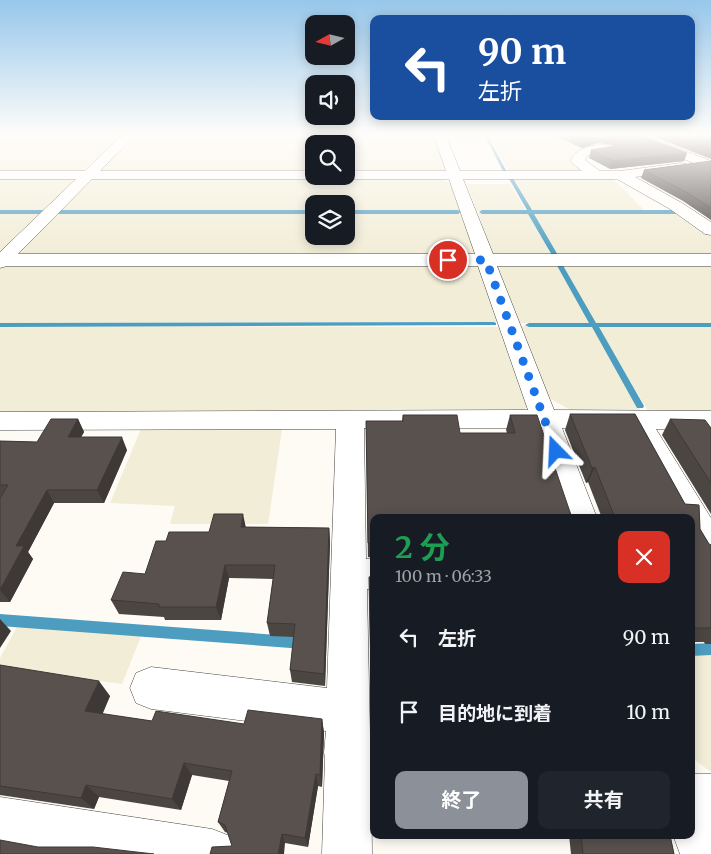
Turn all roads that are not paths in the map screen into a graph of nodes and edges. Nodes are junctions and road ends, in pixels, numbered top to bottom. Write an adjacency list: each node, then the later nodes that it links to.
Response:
1 (456, 175): 8 (street)
2 (87, 176): 7 (street)
3 (577, 176): 4 (street)
4 (598, 176)
5 (629, 176): 6 (street)
6 (711, 230)
7 (1, 260): 8 (street)
8 (486, 260): 9 (street); 10 (street)
9 (711, 260)
10 (544, 418): 11 (street); 14 (street); 15 (street)
11 (637, 419): 12 (street); 16 (street)
12 (711, 420)
13 (0, 421): 14 (street)
14 (350, 421): 19 (street)
15 (580, 514)
16 (691, 514)
17 (695, 520): 18 (street)
18 (711, 548)
19 (361, 574): 21 (street)
20 (151, 688): 21 (street)
21 (355, 741): 27 (street)
22 (695, 798): 23 (street)
23 (711, 798)
24 (0, 821): 26 (street)
25 (695, 827): 28 (street)
26 (212, 854)
27 (347, 854)
28 (705, 854)

